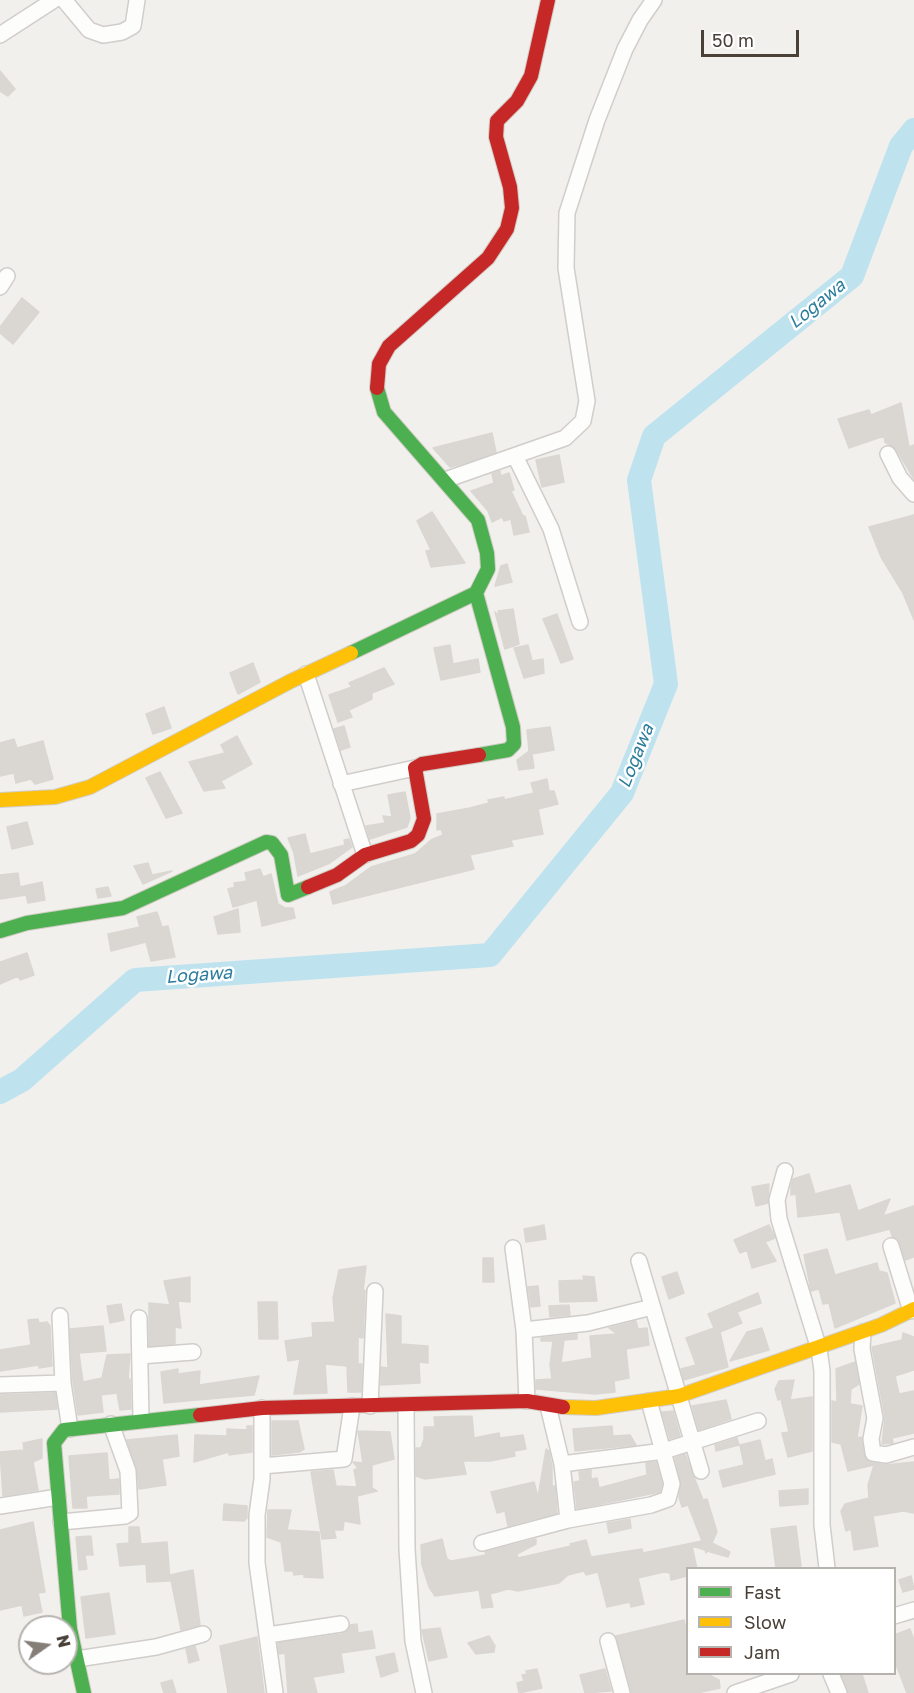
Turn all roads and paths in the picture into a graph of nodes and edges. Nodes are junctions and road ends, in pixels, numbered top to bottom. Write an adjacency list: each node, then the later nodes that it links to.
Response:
1 (54, 0): 6 (street)
2 (64, 0): 3 (street)
3 (137, 0)
4 (548, 0): 9 (street)
5 (654, 0): 8 (street)
6 (0, 35)
7 (888, 454): 10 (street)
8 (515, 456): 9 (street); 12 (street)
9 (446, 480): 11 (street)
10 (914, 494)
11 (476, 593): 13 (street); 14 (street)
12 (580, 622)
13 (306, 674): 15 (street); 16 (street)
14 (416, 768): 15 (street); 17 (street)
15 (341, 784): 17 (street)
16 (0, 800)
17 (365, 855): 18 (street)
18 (0, 931)
19 (785, 1172): 30 (street)
20 (891, 1246): 25 (street)
21 (513, 1248): 28 (street)
22 (639, 1261): 24 (street)
23 (375, 1291): 39 (street)
24 (652, 1307): 28 (street); 35 (street)
25 (913, 1310): 29 (street)
26 (60, 1316): 33 (street)
27 (139, 1317): 32 (street)
28 (524, 1330): 36 (street)
29 (863, 1332): 30 (street); 48 (street)
30 (819, 1349): 35 (street); 58 (street)
31 (193, 1352): 32 (street)
32 (140, 1356): 43 (street)
33 (63, 1383): 34 (street); 46 (street)
34 (0, 1385)
35 (679, 1396): 37 (street); 47 (street)
36 (527, 1401): 40 (street); 41 (street)
37 (649, 1401): 41 (street); 49 (street)
38 (352, 1406): 39 (street); 42 (street); 51 (street)
39 (370, 1406): 40 (street)
40 (406, 1406): 72 (street)
41 (548, 1406): 50 (street)
42 (262, 1408): 43 (street); 51 (street)
43 (141, 1420): 45 (street)
44 (758, 1421): 47 (street)
45 (111, 1424): 46 (street); 56 (street)
46 (70, 1429): 53 (street)
47 (692, 1440): 49 (street); 52 (street)
48 (914, 1447)
49 (664, 1451): 50 (street); 55 (street)
50 (562, 1464): 55 (street)
51 (262, 1466): 64 (street)
52 (701, 1471)
53 (58, 1497): 54 (street); 56 (street)
54 (0, 1506)
55 (568, 1520): 57 (street)
56 (61, 1522): 60 (street)
57 (482, 1543)
58 (827, 1567)
59 (914, 1610): 61 (street)
60 (69, 1615)
61 (896, 1615)
62 (341, 1624): 64 (street)
63 (203, 1634): 66 (street)
64 (268, 1635): 71 (street)
65 (608, 1641): 73 (street)
66 (78, 1659)
67 (78, 1664): 70 (street)
68 (831, 1675): 75 (street)
69 (786, 1682): 74 (street)
70 (84, 1693)
71 (275, 1693)
72 (424, 1693)
73 (622, 1693)
74 (735, 1693)
75 (839, 1693)

